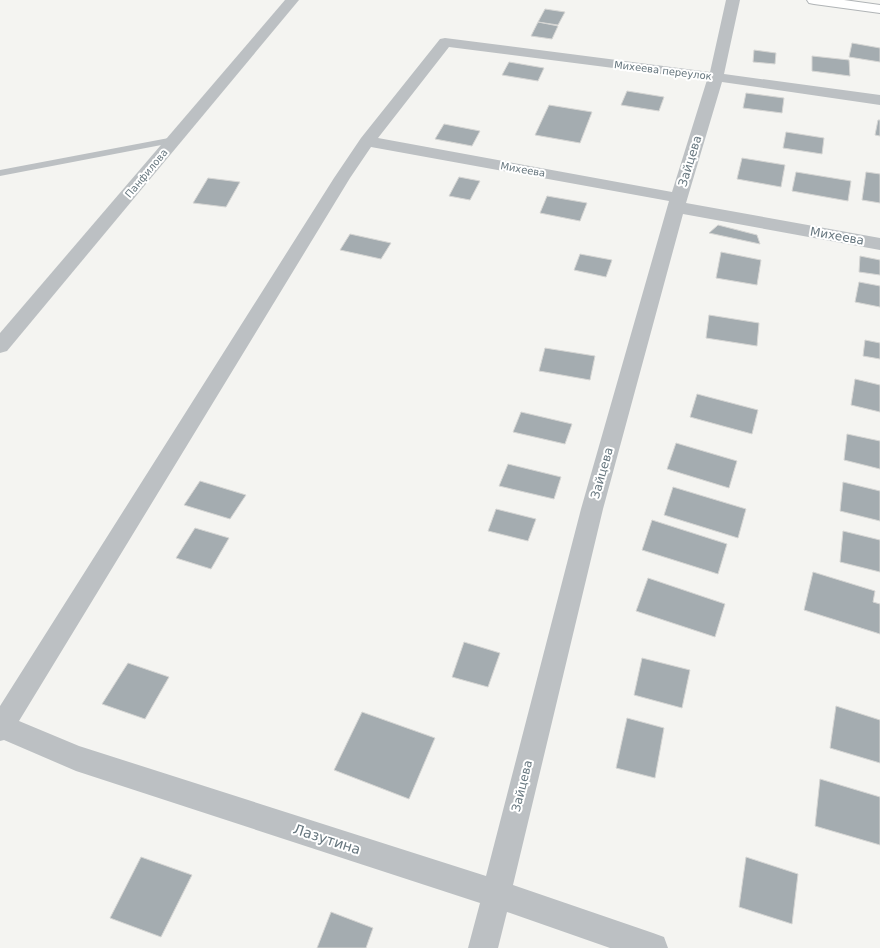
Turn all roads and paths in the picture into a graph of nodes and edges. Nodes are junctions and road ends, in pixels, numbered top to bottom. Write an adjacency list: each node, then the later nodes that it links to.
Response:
1 (292, 0): 7 (street, Панфилова)
2 (733, 0): 5 (street, Зайцева)
3 (814, 0): 4 (highway)
4 (880, 9)
5 (716, 76): 6 (street, Михеева переулок); 8 (street, Михеева переулок); 10 (street, Зайцева)
6 (880, 100)
7 (174, 140): 9 (lane); 12 (street, Панфилова)
8 (367, 141): 10 (street, Михеева); 13 (street)
9 (0, 173)
10 (678, 202): 11 (street, Михеева); 14 (street, Зайцева)
11 (880, 244)
12 (0, 346)
13 (1, 728): 14 (street, Лазутина)
14 (495, 893): 15 (street, Зайцева); 16 (street, Лазутина)
15 (483, 948)
16 (653, 948)

